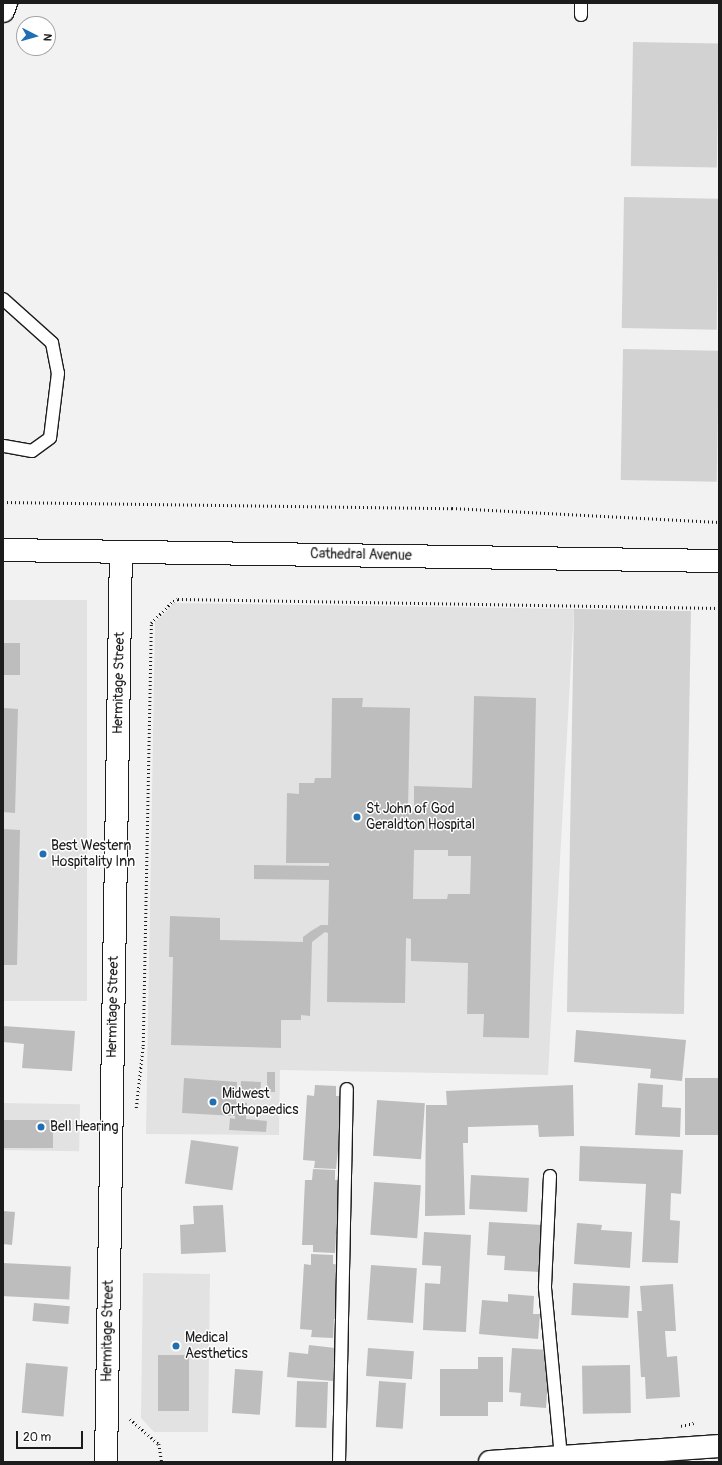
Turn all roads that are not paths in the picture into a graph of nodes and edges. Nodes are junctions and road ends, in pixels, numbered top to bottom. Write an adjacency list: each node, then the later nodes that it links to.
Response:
1 (6, 3): 2 (street)
2 (3, 11)
3 (3, 299): 4 (lane)
4 (3, 446)
5 (3, 550): 6 (street, Cathedral Avenue)
6 (121, 552): 7 (street, Cathedral Avenue); 12 (street, Hermitage Street)
7 (719, 561)
8 (346, 1089): 13 (lane)
9 (550, 1176): 11 (lane)
10 (719, 1446): 11 (street)
11 (561, 1457): 14 (street)
12 (106, 1462)
13 (339, 1462)
14 (490, 1462)

